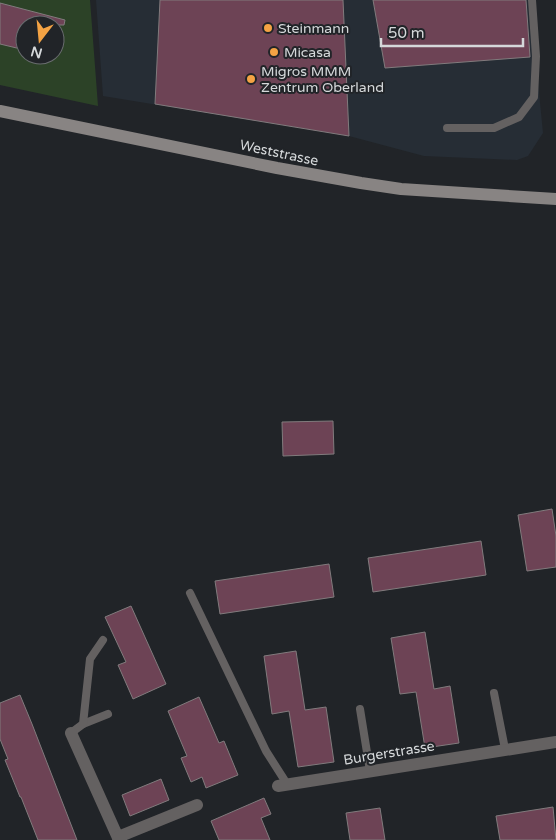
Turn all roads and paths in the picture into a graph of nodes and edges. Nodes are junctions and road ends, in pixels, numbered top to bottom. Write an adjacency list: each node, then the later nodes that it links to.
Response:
1 (532, 0): 3 (lane)
2 (0, 111): 4 (main road, Weststrasse)
3 (446, 128)
4 (556, 200)
5 (190, 593): 15 (lane)
6 (103, 640): 10 (lane)
7 (494, 693): 13 (lane)
8 (360, 709): 14 (lane)
9 (108, 714): 10 (lane)
10 (83, 724): 11 (lane)
11 (71, 733): 17 (street)
12 (556, 742): 13 (street, Burgerstrasse)
13 (505, 750): 14 (street, Burgerstrasse)
14 (370, 771): 15 (street, Burgerstrasse)
15 (282, 785)
16 (198, 804): 17 (street)
17 (118, 839)

